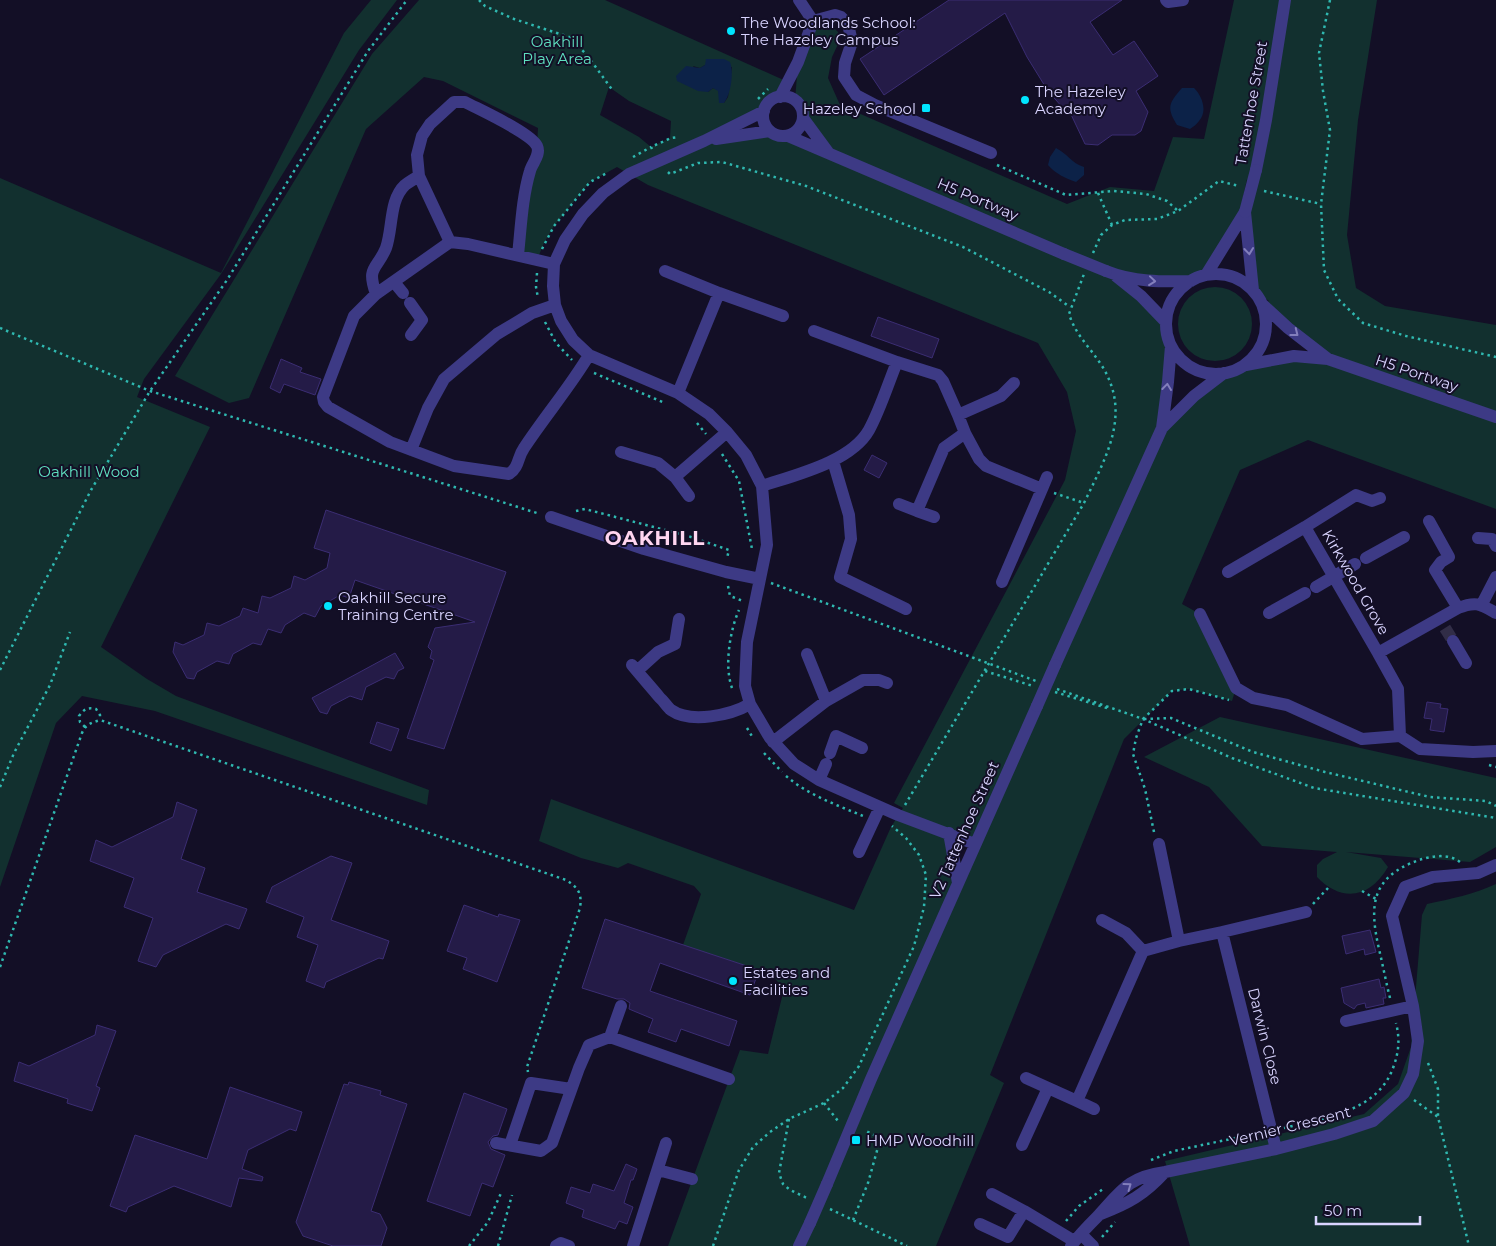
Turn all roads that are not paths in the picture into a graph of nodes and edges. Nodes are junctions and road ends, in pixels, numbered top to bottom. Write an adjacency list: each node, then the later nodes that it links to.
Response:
1 (799, 0): 5 (street)
2 (1166, 0): 3 (street)
3 (1183, 0)
4 (1285, 0): 17 (street, Tattenhoe Street, bridge)
5 (813, 21): 6 (street); 15 (street)
6 (798, 62): 7 (street); 8 (street)
7 (780, 97): 8 (street); 9 (street)
8 (795, 101): 10 (street)
9 (764, 111): 11 (street); 13 (street)
10 (803, 118): 12 (street); 14 (street)
11 (770, 131): 12 (street); 13 (street)
12 (788, 136): 14 (street, H5 Portway)
13 (704, 141): 20 (street)
14 (828, 152): 22 (street, H5 Portway, bridge)
15 (991, 153)
16 (418, 176): 18 (street); 19 (street); 28 (street)
17 (1245, 212): 23 (street, Tattenhoe Street); 26 (street, Tattenhoe Street, one-way to 26)
18 (450, 242): 19 (street); 25 (street)
19 (518, 255): 20 (street)
20 (554, 264): 29 (street)
21 (665, 271): 27 (street)
22 (1110, 273): 24 (street, H5 Portway, one-way to 24); 32 (street, H5 Portway)
23 (1206, 275): 24 (street); 26 (street)
24 (1191, 281): 32 (street)
25 (394, 282): 28 (street); 34 (street)
26 (1254, 290): 30 (street)
27 (719, 293): 31 (street); 42 (street)
28 (376, 294): 48 (street)
29 (555, 305): 36 (street); 48 (street)
30 (1263, 305): 37 (street, H5 Portway, one-way to 37); 39 (street)
31 (783, 316)
32 (1166, 322): 35 (street)
33 (814, 331): 38 (street)
34 (411, 335)
35 (1171, 346): 40 (street); 45 (street, V2 Tattenhoe Street, one-way to 35)
36 (589, 355): 42 (street); 48 (street)
37 (1328, 359): 39 (street, H5 Portway); 44 (street, H5 Portway)
38 (897, 362): 43 (street); 50 (street)
39 (1246, 365): 40 (street)
40 (1224, 374): 45 (street, V2 Tattenhoe Street)
41 (1014, 383): 43 (street)
42 (678, 393): 46 (street)
43 (958, 415): 47 (street)
44 (1496, 417)
45 (1162, 428): 90 (street, V2 Tattenhoe Street, bridge)
46 (727, 432): 51 (street); 52 (street)
47 (965, 433): 56 (street); 68 (street)
48 (411, 450)
49 (621, 452): 51 (street)
50 (832, 461): 52 (street); 71 (street)
51 (675, 477): 53 (street)
52 (762, 486): 67 (street)
53 (689, 496)
54 (1380, 498): 60 (street)
55 (899, 504): 56 (street)
56 (917, 511): 58 (street)
57 (551, 517): 67 (street)
58 (934, 517)
59 (1428, 521): 70 (street)
60 (1305, 527): 64 (street); 65 (street, Kirkwood Grove)
61 (1404, 537): 65 (street)
62 (1478, 538): 63 (street)
63 (1496, 546)
64 (1228, 572)
65 (1333, 576): 72 (street); 77 (street, Kirkwood Grove)
66 (1496, 577): 69 (street)
67 (765, 581): 82 (street)
68 (1002, 582)
69 (1482, 604): 70 (street, Kirkwood Grove); 73 (street)
70 (1458, 608): 77 (street, Kirkwood Grove)
71 (906, 609)
72 (1269, 613)
73 (1496, 613)
74 (1200, 614): 83 (street)
75 (679, 619): 82 (street)
76 (1453, 641): 79 (street)
77 (1378, 653): 83 (street, Kirkwood Grove)
78 (807, 654): 81 (street)
79 (1466, 663)
80 (887, 683): 81 (street)
81 (826, 701): 84 (street)
82 (750, 704): 84 (street)
83 (1400, 736): 86 (street)
84 (773, 742): 87 (street)
85 (862, 748): 87 (street)
86 (1496, 751)
87 (819, 780): 88 (street)
88 (880, 807): 89 (street); 92 (street)
89 (949, 833): 90 (street); 94 (street)
90 (975, 844): 94 (street, V2 Tattenhoe Street)
91 (1159, 844): 98 (street)
92 (859, 852)
93 (1496, 865): 101 (street, Vernier Crescent)
94 (958, 884): 125 (street, V2 Tattenhoe Street, bridge)
95 (1306, 912): 97 (street)
96 (1102, 920): 99 (street)
97 (1222, 932): 98 (street); 114 (street, Darwin Close)
98 (1179, 941): 99 (street)
99 (1144, 951): 108 (street)
100 (621, 1006): 103 (street)
101 (1413, 1006): 102 (street); 114 (street, Vernier Crescent)
102 (1346, 1020)
103 (610, 1037): 105 (street); 107 (street)
104 (1026, 1078): 106 (street)
105 (729, 1079)
106 (1048, 1088): 108 (street); 112 (street)
107 (571, 1090): 113 (street); 113 (street)
108 (1077, 1101): 109 (street)
109 (1094, 1109)
110 (496, 1143): 113 (street)
111 (666, 1143): 115 (street)
112 (1022, 1145)
113 (510, 1146)
114 (1276, 1149): 120 (street, Vernier Crescent)
115 (658, 1170): 116 (street); 124 (street)
116 (692, 1179)
117 (992, 1194): 118 (street)
118 (1024, 1211): 119 (street); 120 (street)
119 (980, 1224)
120 (1075, 1240): 121 (street)
121 (1096, 1243)
122 (556, 1246): 123 (street)
123 (569, 1246)
124 (632, 1246)
125 (799, 1246)

